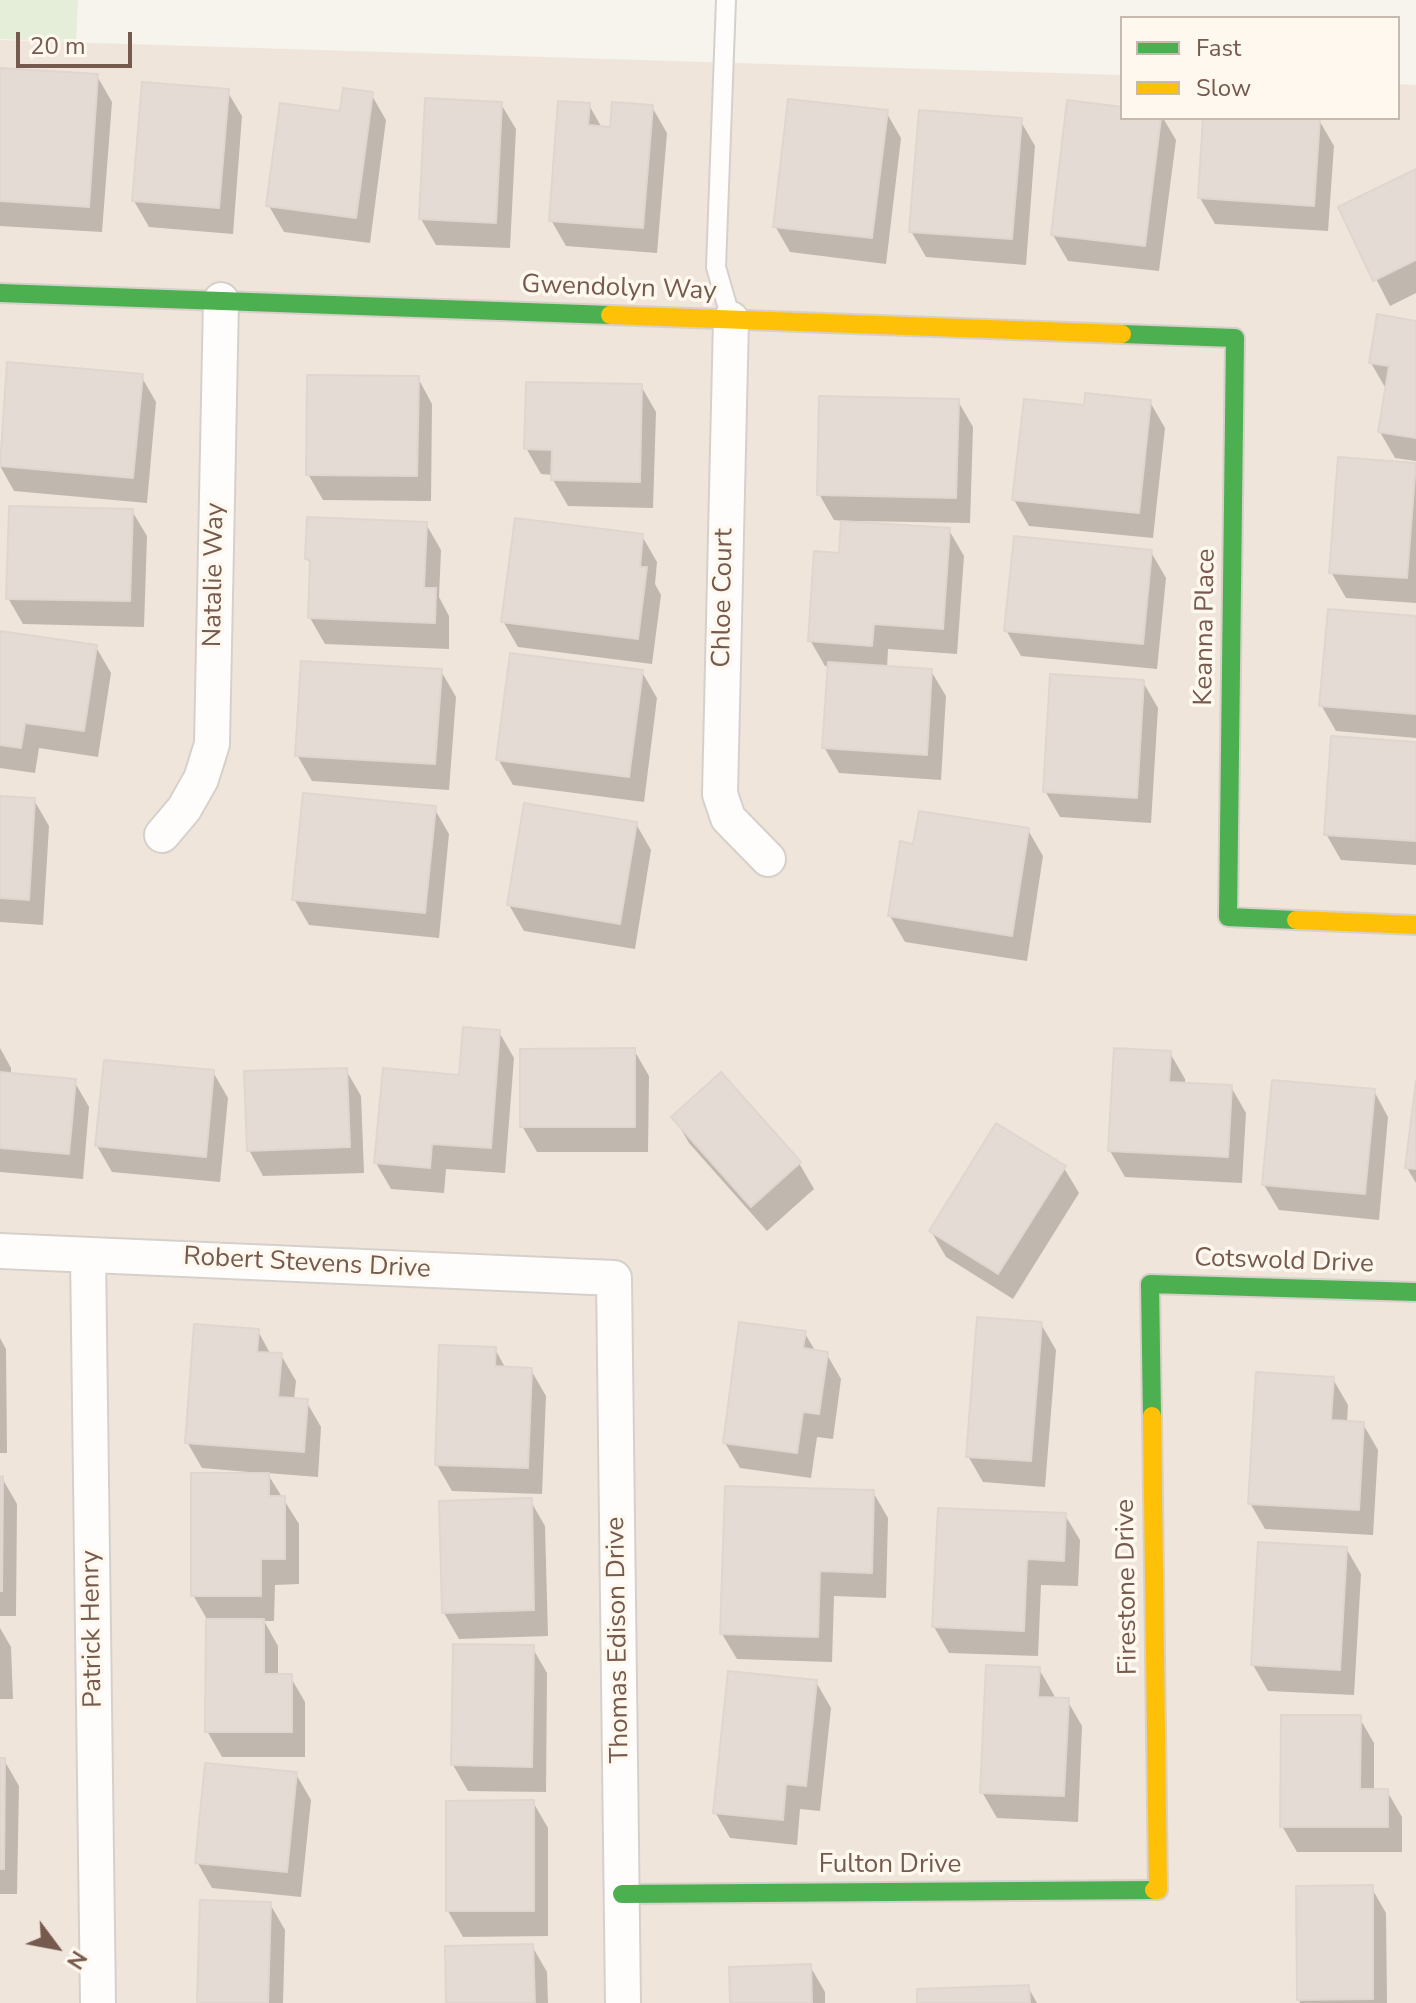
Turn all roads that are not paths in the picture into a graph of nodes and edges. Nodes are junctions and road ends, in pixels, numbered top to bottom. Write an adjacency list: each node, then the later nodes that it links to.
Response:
1 (726, 0): 4 (lane)
2 (0, 293): 3 (street, Gwendolyn Way)
3 (221, 300): 4 (street, Gwendolyn Way); 6 (street, Natalie Way)
4 (731, 319): 5 (street, Gwendolyn Way); 7 (street, Chloe Court)
5 (1235, 338): 8 (street, Keanna Place)
6 (162, 835)
7 (768, 859)
8 (1416, 925)
9 (0, 1251): 10 (street, Robert Stevens Drive)
10 (88, 1255): 11 (street, Robert Stevens Drive); 16 (street, Patrick Henry)
11 (614, 1278): 15 (street, Thomas Edison Drive)
12 (1150, 1284): 13 (street, Cotswold Drive); 14 (street, Firestone Drive)
13 (1416, 1292)
14 (1158, 1890): 15 (street, Fulton Drive)
15 (622, 1894): 17 (street, Thomas Edison Drive)
16 (98, 2003)
17 (623, 2003)

